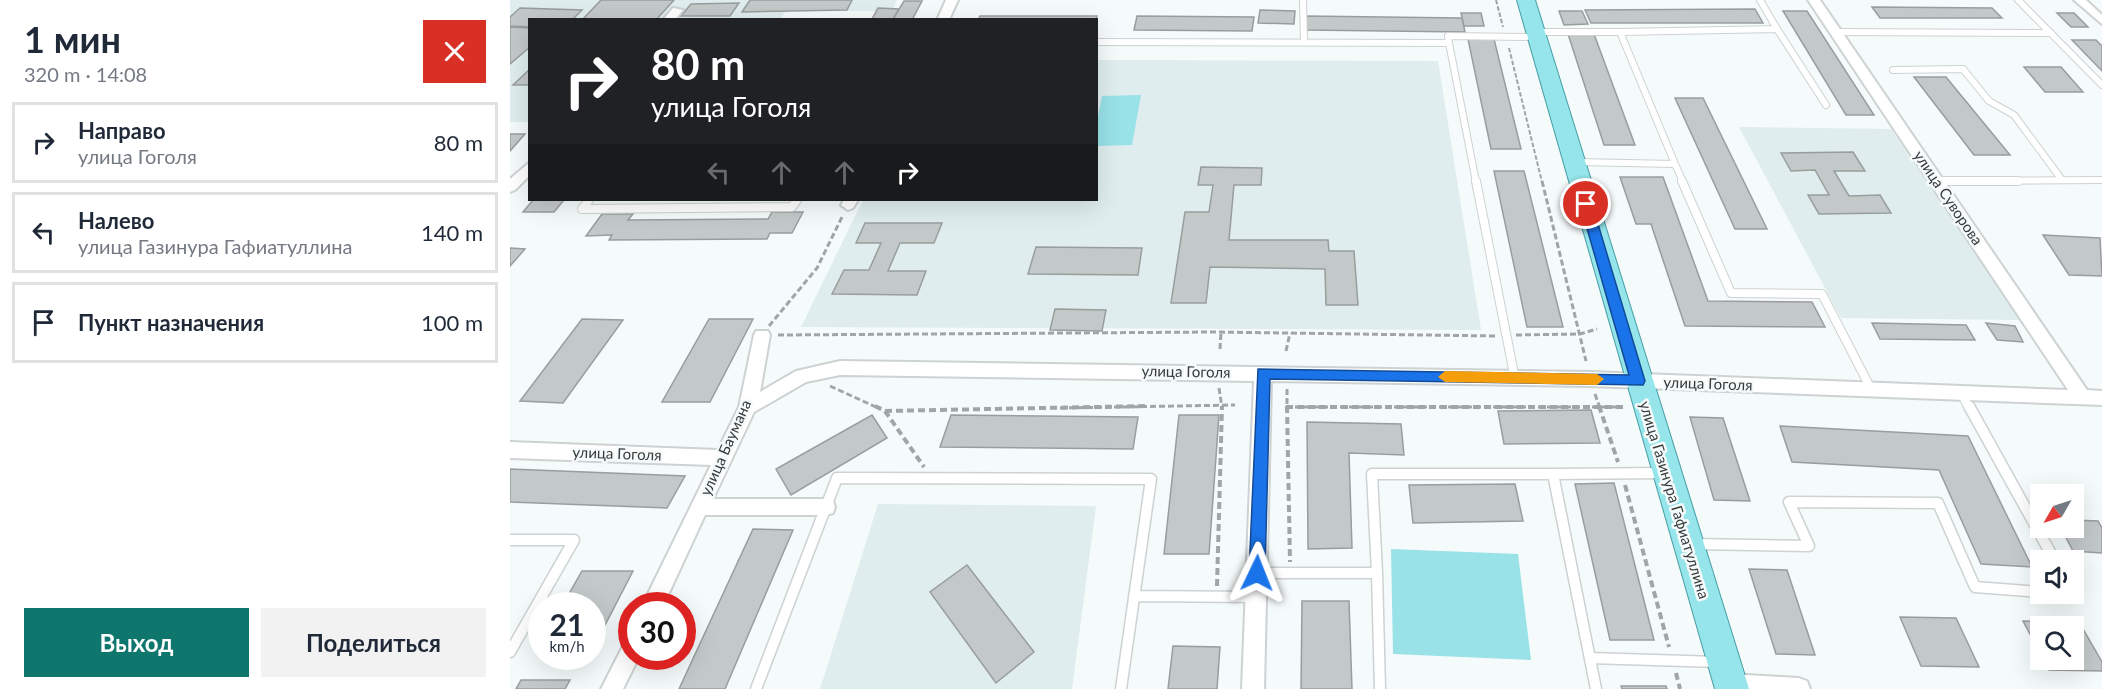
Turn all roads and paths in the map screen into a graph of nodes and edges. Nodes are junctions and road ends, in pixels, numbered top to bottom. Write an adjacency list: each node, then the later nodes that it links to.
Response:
1 (952, 0): 11 (street)
2 (1303, 0): 20 (lane)
3 (1496, 0): 18 (path)
4 (1526, 0): 17 (main road, улица Газинура Гафиатуллина)
5 (1760, 0): 13 (lane)
6 (1814, 0): 15 (street, улица Суворова)
7 (2018, 0): 16 (lane)
8 (2080, 0): 12 (street)
9 (677, 10): 10 (street)
10 (670, 18)
11 (944, 18)
12 (2102, 21)
13 (1776, 29): 14 (lane); 24 (lane)
14 (1620, 32): 17 (lane); 26 (lane)
15 (1836, 32): 16 (lane); 30 (street, улица Суворова)
16 (2051, 33): 23 (lane)
17 (1536, 34): 18 (lane); 25 (main road, улица Газинура Гафиатуллина)
18 (1506, 37): 21 (lane); 38 (path)
19 (1098, 42): 20 (lane)
20 (1304, 43): 21 (lane)
21 (1449, 43): 40 (lane)
22 (1893, 70): 28 (lane)
23 (2102, 85)
24 (1826, 105)
25 (1574, 162): 26 (lane); 47 (main road, улица Газинура Гафиатуллина)
26 (1675, 164): 51 (lane)
27 (528, 168): 31 (street)
28 (2062, 180): 29 (lane); 30 (lane)
29 (2102, 180)
30 (1936, 181): 53 (street, улица Суворова)
31 (510, 187)
32 (588, 201): 33 (lane)
33 (795, 201)
34 (850, 202): 39 (path)
35 (1597, 329): 38 (path)
36 (1221, 332): 37 (path); 39 (path); 41 (path)
37 (1290, 333): 40 (path); 42 (path)
38 (1580, 334): 40 (path); 43 (path)
39 (762, 335): 58 (street, улица Баумана)
40 (1506, 335): 45 (lane)
41 (1221, 349)
42 (1286, 351)
43 (1586, 361)
44 (1263, 373): 45 (street, улица Гоголя); 58 (street, улица Гоголя); 73 (street)
45 (1515, 379): 47 (street, улица Гоголя)
46 (820, 381): 61 (path)
47 (1638, 381): 51 (street, улица Гоголя); 64 (main road, улица Газинура Гафиатуллина)
48 (1219, 386): 57 (path)
49 (1594, 388): 56 (path)
50 (1287, 389): 59 (path)
51 (1871, 389): 52 (street, улица Гоголя)
52 (1961, 393): 53 (street, улица Гоголя); 72 (lane)
53 (2082, 397): 54 (street, улица Гоголя)
54 (2102, 398)
55 (1235, 405): 57 (path)
56 (1599, 405): 59 (path); 60 (path); 66 (path)
57 (1222, 406): 61 (path); 79 (path)
58 (748, 407): 63 (street, улица Баумана)
59 (1286, 407): 74 (path)
60 (1623, 407)
61 (885, 411): 67 (path)
62 (510, 450): 63 (street, улица Гоголя)
63 (724, 458): 68 (street, улица Баумана)
64 (1668, 473): 66 (lane); 71 (main road, улица Газинура Гафиатуллина)
65 (1553, 474): 66 (lane); 75 (lane); 82 (lane)
66 (1622, 474): 83 (path)
67 (932, 478): 69 (lane); 78 (lane)
68 (700, 507): 69 (street); 77 (street, улица Баумана)
69 (826, 507): 87 (lane)
70 (510, 540): 81 (lane)
71 (1688, 544): 76 (lane); 85 (main road, улица Газинура Гафиатуллина)
72 (2049, 550)
73 (1257, 573): 74 (lane); 80 (street)
74 (1290, 573): 75 (lane)
75 (1377, 573): 90 (lane)
76 (2030, 591)
77 (659, 592)
78 (1134, 596): 79 (lane); 88 (lane)
79 (1217, 596): 80 (lane)
80 (1256, 597): 89 (street)
81 (510, 652)
82 (1590, 658): 83 (lane); 91 (lane)
83 (1672, 660): 85 (lane); 92 (path)
84 (622, 670): 86 (street)
85 (1728, 678): 93 (street)
86 (612, 689)
87 (756, 689)
88 (1121, 689)
89 (1253, 689)
90 (1380, 689)
91 (1596, 689)
92 (1680, 689)
93 (1800, 689)

